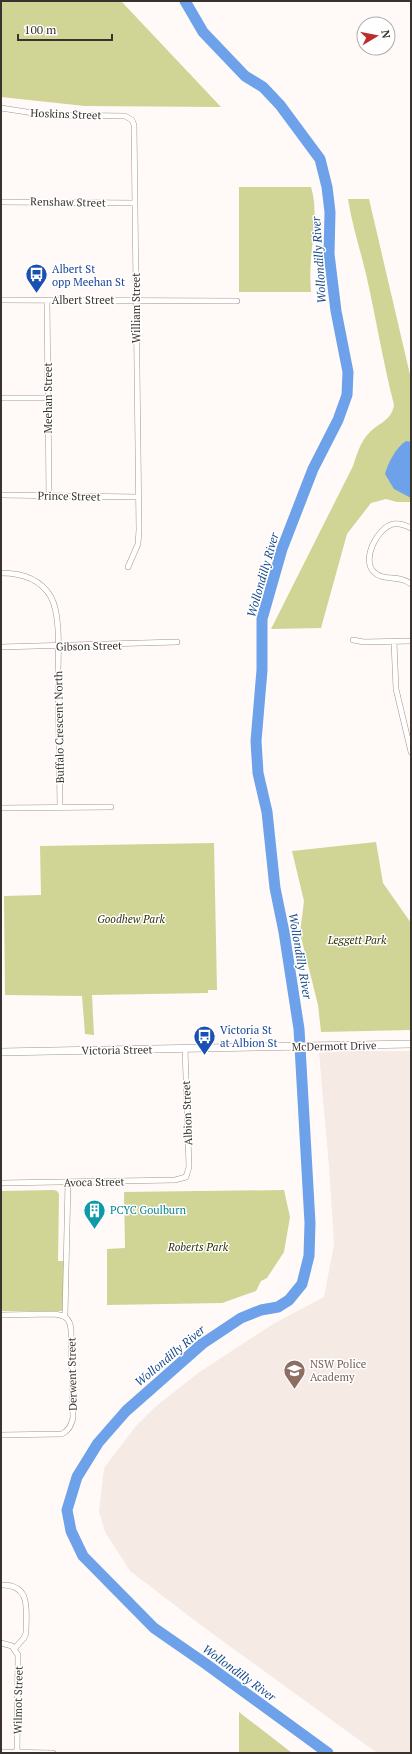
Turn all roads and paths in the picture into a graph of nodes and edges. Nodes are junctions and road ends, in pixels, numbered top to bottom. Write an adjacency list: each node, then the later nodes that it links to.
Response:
1 (1, 108): 2 (street, Hoskins Street)
2 (132, 120): 4 (street, William Street)
3 (1, 202): 4 (street, Renshaw Street)
4 (135, 203): 7 (street, William Street)
5 (1, 300): 6 (street, Albert Street)
6 (47, 300): 7 (street, Albert Street); 10 (street, Meehan Street)
7 (135, 300): 8 (street, Albert Street); 13 (street, William Street)
8 (237, 301)
9 (1, 398): 10 (street)
10 (48, 398): 12 (street, Meehan Street)
11 (1, 495): 12 (street, Prince Street)
12 (49, 496): 13 (street, Prince Street)
13 (138, 497): 15 (street, William Street)
14 (411, 528): 17 (street)
15 (128, 567)
16 (1, 573): 22 (street, Buffalo Crescent North)
17 (411, 584)
18 (353, 640): 21 (street)
19 (411, 641): 21 (street)
20 (176, 642): 22 (street, Gibson Street)
21 (394, 642): 24 (street)
22 (57, 646): 23 (street, Gibson Street); 25 (street, Buffalo Crescent North)
23 (1, 647)
24 (411, 752)
25 (60, 807): 26 (street); 27 (street)
26 (111, 807)
27 (1, 808)
28 (411, 1044): 29 (main road, McDermott Drive)
29 (233, 1047): 30 (main road, Victoria Street)
30 (185, 1048): 31 (main road, Victoria Street); 32 (street, Albion Street)
31 (1, 1052)
32 (186, 1177): 33 (street, Avoca Street)
33 (68, 1182): 34 (street, Avoca Street); 36 (street, Derwent Street)
34 (1, 1184)
35 (1, 1315): 36 (street)
36 (66, 1317): 37 (street, Derwent Street)
37 (1, 1435)
38 (1, 1585): 40 (street)
39 (1, 1643): 40 (street)
40 (15, 1648): 42 (street, Wilmot Street)
41 (1, 1752): 42 (street)
42 (17, 1752): 43 (street)
43 (53, 1753)

